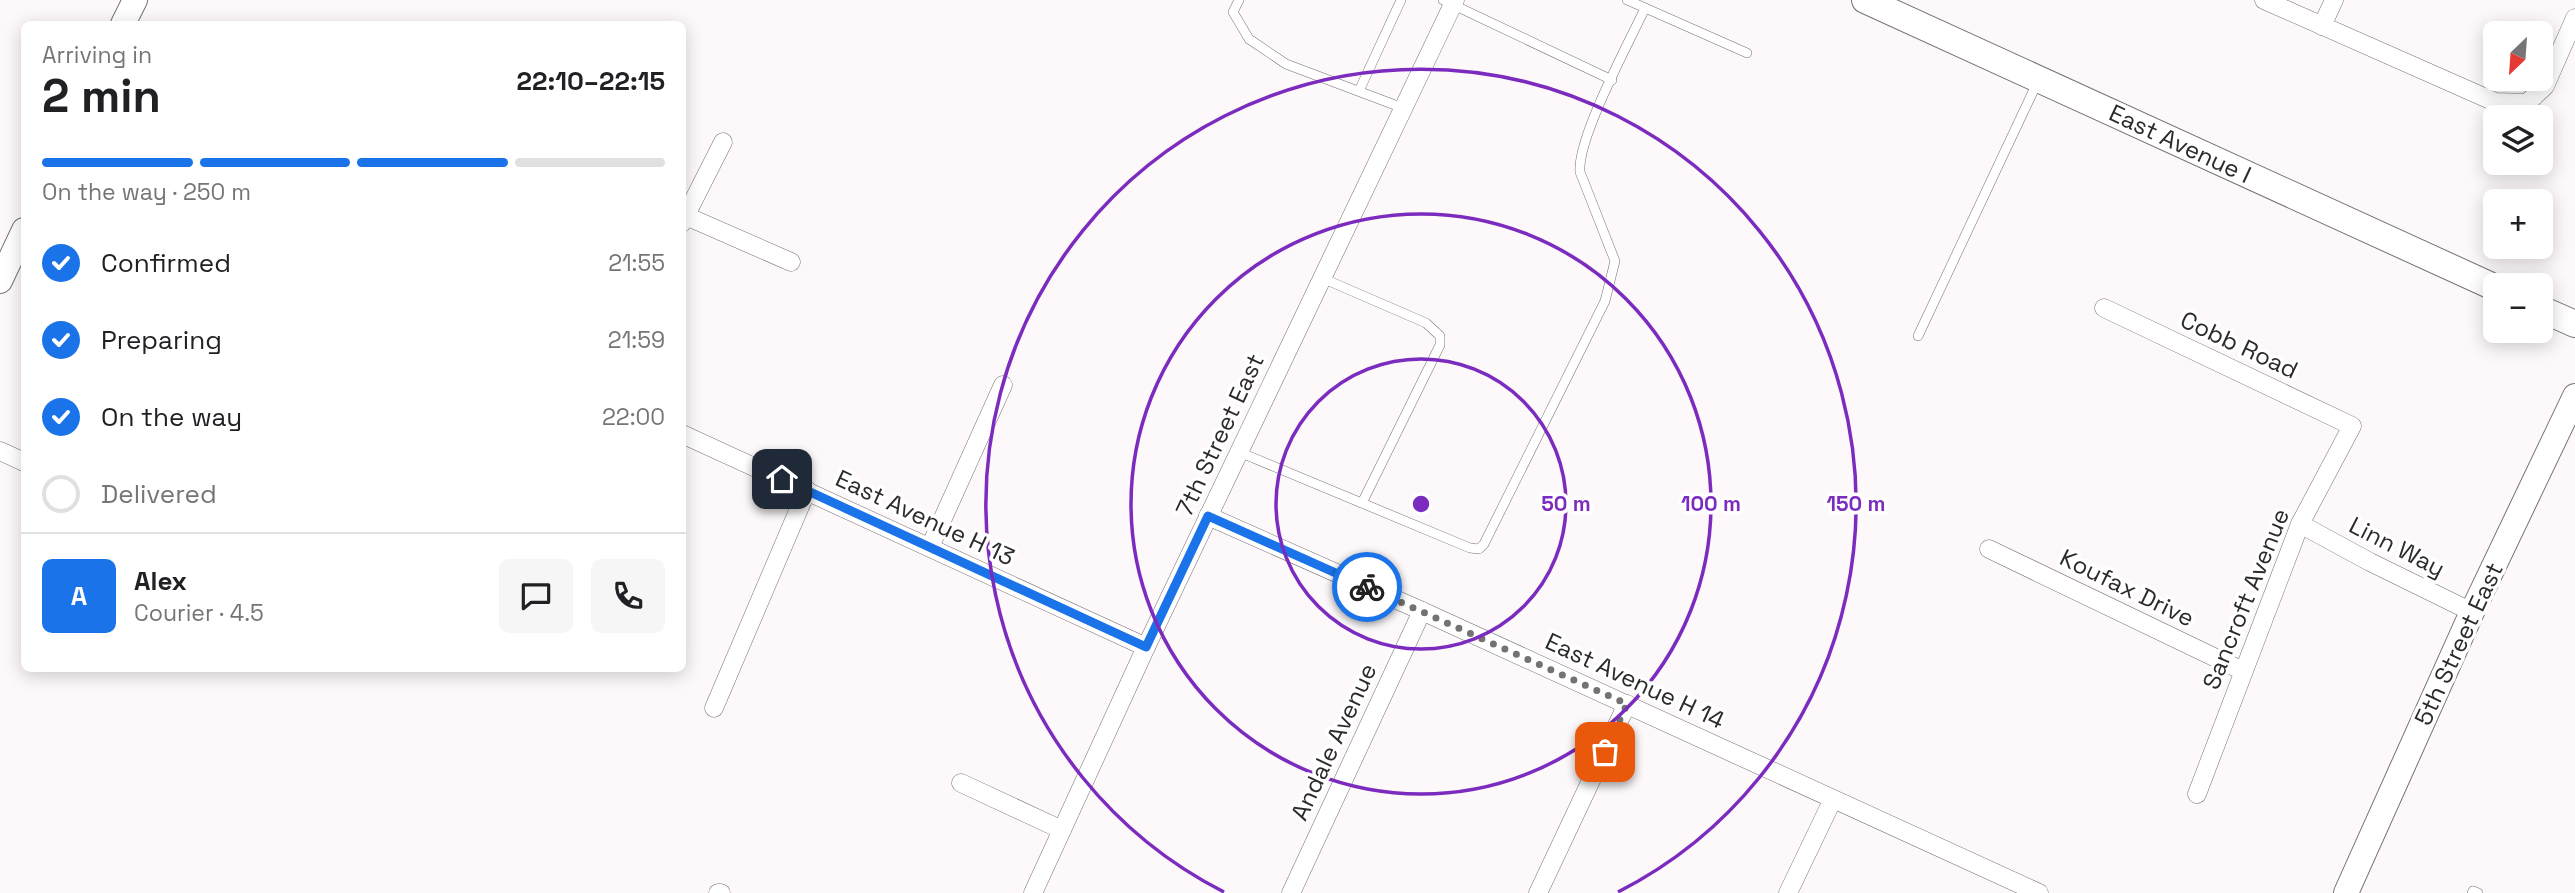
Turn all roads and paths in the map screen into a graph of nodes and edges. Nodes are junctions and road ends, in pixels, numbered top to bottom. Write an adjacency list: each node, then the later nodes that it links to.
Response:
1 (135, 0): 11 (street)
2 (1239, 0): 16 (lane)
3 (1401, 0): 16 (lane)
4 (1627, 0): 9 (lane)
5 (2264, 0): 12 (street)
6 (2334, 0): 12 (street)
7 (1872, 1): 14 (main road, East Avenue I)
8 (1450, 2): 15 (lane); 17 (street, 7th Street East)
9 (1645, 8): 13 (lane); 15 (lane)
10 (2575, 18): 12 (street)
11 (124, 21)
12 (2322, 26)
13 (1747, 53)
14 (2038, 79): 25 (main road, East Avenue I); 29 (lane)
15 (1612, 80): 38 (lane)
16 (1359, 91): 17 (lane)
17 (1403, 108): 23 (street, 7th Street East)
18 (723, 142): 19 (street)
19 (686, 215)
20 (686, 220): 22 (street)
21 (21, 236): 24 (street)
22 (791, 262)
23 (1322, 278): 35 (street, 7th Street East); 38 (lane)
24 (0, 281)
25 (2483, 282)
26 (2104, 309): 32 (street, Cobb Road)
27 (2553, 314): 28 (main road)
28 (2575, 324)
29 (1918, 336)
30 (1003, 385): 41 (street)
31 (2575, 396): 44 (street, 5th Street East)
32 (2352, 426): 40 (street, Sancroft Avenue)
33 (686, 436): 37 (street, East Avenue H 13)
34 (0, 451): 36 (street)
35 (1239, 452): 38 (lane); 39 (street, 7th Street East)
36 (21, 461)
37 (807, 490): 41 (street, East Avenue H 13); 48 (street)
38 (1362, 503)
39 (1208, 516): 43 (street, East Avenue H 14); 45 (street, 7th Street East)
40 (2300, 524): 44 (street, Linn Way); 46 (street, Sancroft Avenue)
41 (930, 547): 45 (street, East Avenue H 13)
42 (1989, 549): 46 (street, Koufax Drive)
43 (1422, 611): 47 (street, East Avenue H 14); 55 (street, Andale Avenue)
44 (2472, 612): 58 (street, 5th Street East)
45 (1146, 647): 52 (street, 7th Street East)
46 (2243, 671): 50 (street, Sancroft Avenue)
47 (1627, 704): 51 (street, East Avenue H 14); 56 (street)
48 (714, 708)
49 (961, 783): 52 (street)
50 (2197, 794)
51 (1833, 799): 53 (street, East Avenue H 14); 57 (street)
52 (1062, 830): 54 (street, 7th Street East)
53 (2037, 892)
54 (1033, 893)
55 (1291, 893)
56 (1538, 893)
57 (1788, 893)
58 (2346, 893)
59 (2472, 893): 60 (lane)
60 (2478, 893)

